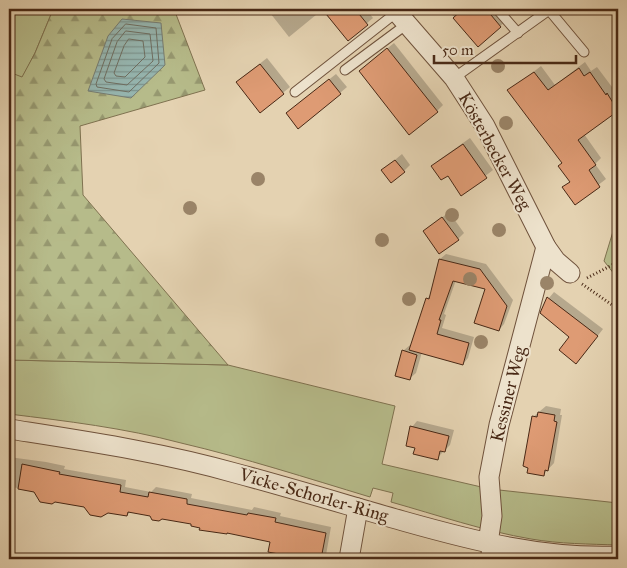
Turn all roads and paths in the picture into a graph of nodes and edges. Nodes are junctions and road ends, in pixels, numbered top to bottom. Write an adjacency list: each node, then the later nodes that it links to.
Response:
1 (497, 9): 3 (lane)
2 (399, 15): 5 (lane); 6 (street, Kösterbecker Weg); 7 (lane)
3 (518, 33): 4 (lane); 6 (lane)
4 (584, 52)
5 (345, 70)
6 (454, 78): 8 (street, Kösterbecker Weg)
7 (295, 92)
8 (546, 247): 10 (street, Kösterbecker Weg); 14 (street, Kessiner Weg)
9 (618, 262): 11 (path)
10 (570, 272)
11 (618, 309)
12 (9, 429): 13 (street, Vicke-Schorler-Ring)
13 (358, 508): 14 (street, Vicke-Schorler-Ring); 16 (street)
14 (486, 551): 15 (street, Vicke-Schorler-Ring)
15 (618, 556)
16 (350, 559)

